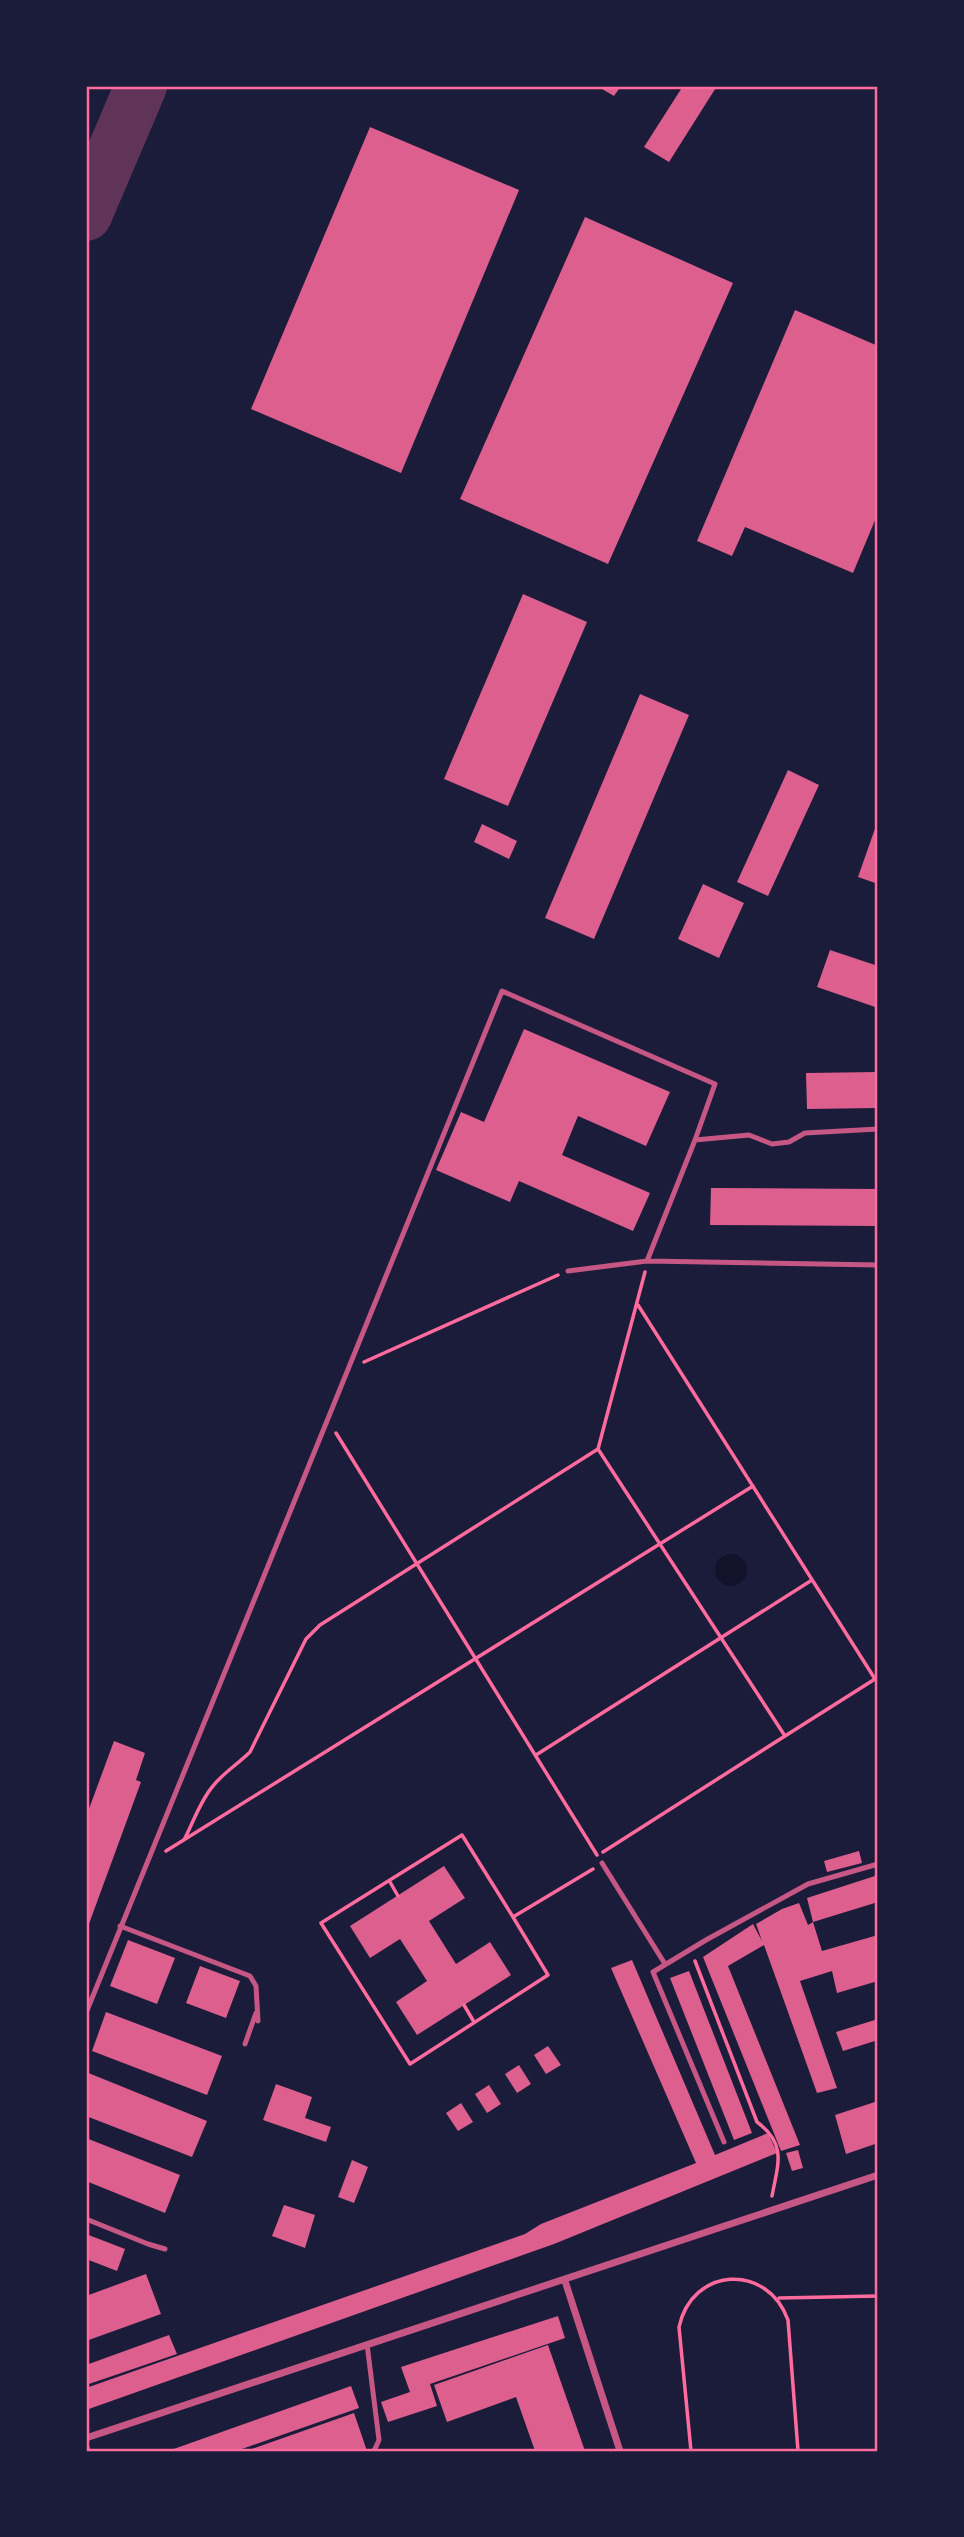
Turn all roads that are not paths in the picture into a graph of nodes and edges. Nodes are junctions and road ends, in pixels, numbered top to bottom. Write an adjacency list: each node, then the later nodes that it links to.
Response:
1 (878, 1129): 2 (lane)
2 (695, 1140): 3 (lane); 8 (lane)
3 (647, 1261): 4 (lane); 5 (lane)
4 (878, 1265)
5 (568, 1271)
6 (602, 1863): 9 (lane)
7 (878, 1864): 9 (lane)
8 (120, 1926): 10 (lane); 11 (lane)
9 (665, 1964): 14 (lane)
10 (257, 2010): 12 (lane); 13 (lane)
11 (86, 2013)
12 (258, 2021)
13 (245, 2044)
14 (724, 2142)
15 (878, 2175): 18 (street)
16 (86, 2219): 17 (lane)
17 (165, 2249)
18 (565, 2281): 19 (street); 24 (street)
19 (367, 2344): 20 (street); 23 (lane)
20 (86, 2438)
21 (86, 2444): 22 (lane)
22 (88, 2451)
23 (374, 2451)
24 (620, 2451)

